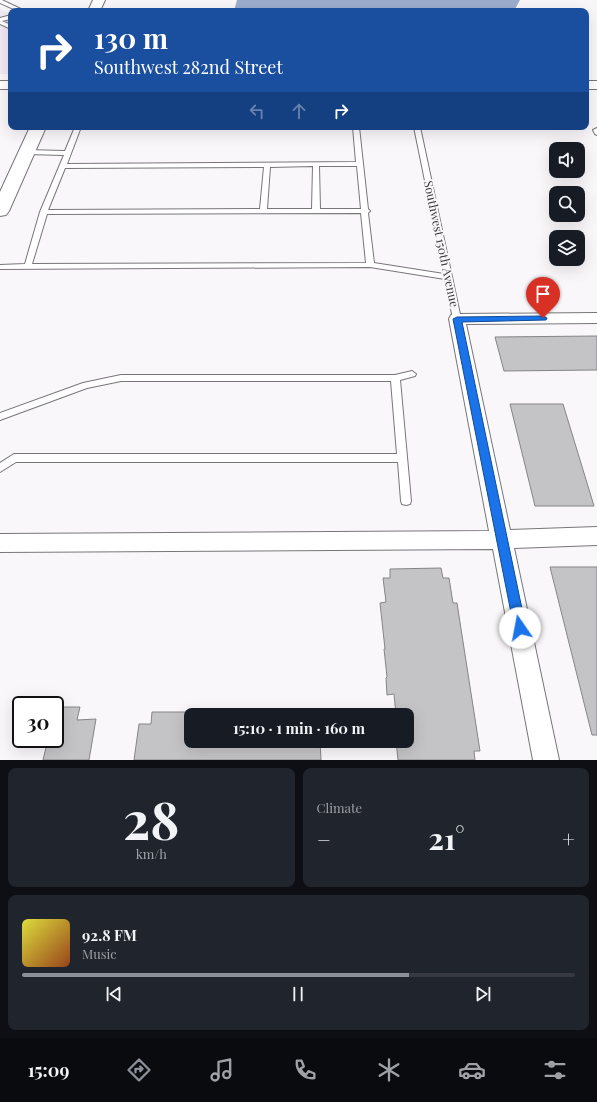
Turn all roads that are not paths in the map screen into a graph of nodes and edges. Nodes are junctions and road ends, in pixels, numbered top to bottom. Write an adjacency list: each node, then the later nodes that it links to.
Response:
1 (0, 1): 2 (lane)
2 (15, 8)
3 (37, 130): 7 (street)
4 (77, 130): 8 (lane)
5 (356, 130): 10 (lane)
6 (418, 130): 21 (lane, Southwest 150th Avenue)
7 (26, 152): 8 (lane); 13 (street)
8 (68, 153): 12 (lane)
9 (316, 164): 10 (lane); 11 (lane); 15 (lane)
10 (360, 164): 16 (lane)
11 (268, 165): 12 (lane); 14 (lane)
12 (62, 166): 17 (lane)
13 (0, 211)
14 (263, 211): 15 (lane); 17 (lane)
15 (316, 211): 16 (lane)
16 (366, 211): 18 (lane)
17 (44, 212): 19 (lane)
18 (370, 265): 19 (lane); 21 (lane)
19 (28, 266): 20 (lane)
20 (0, 267)
21 (448, 277): 23 (lane, Southwest 150th Avenue)
22 (597, 318): 23 (street)
23 (457, 319): 31 (street, Southwest 150th Avenue)
24 (412, 374): 25 (lane)
25 (396, 378): 26 (lane); 27 (lane)
26 (0, 417)
27 (402, 458): 28 (lane); 29 (lane)
28 (0, 468)
29 (406, 501)
30 (597, 536): 31 (street)
31 (502, 540): 32 (street); 33 (street, Southwest 150th Avenue)
32 (0, 544)
33 (546, 760)

